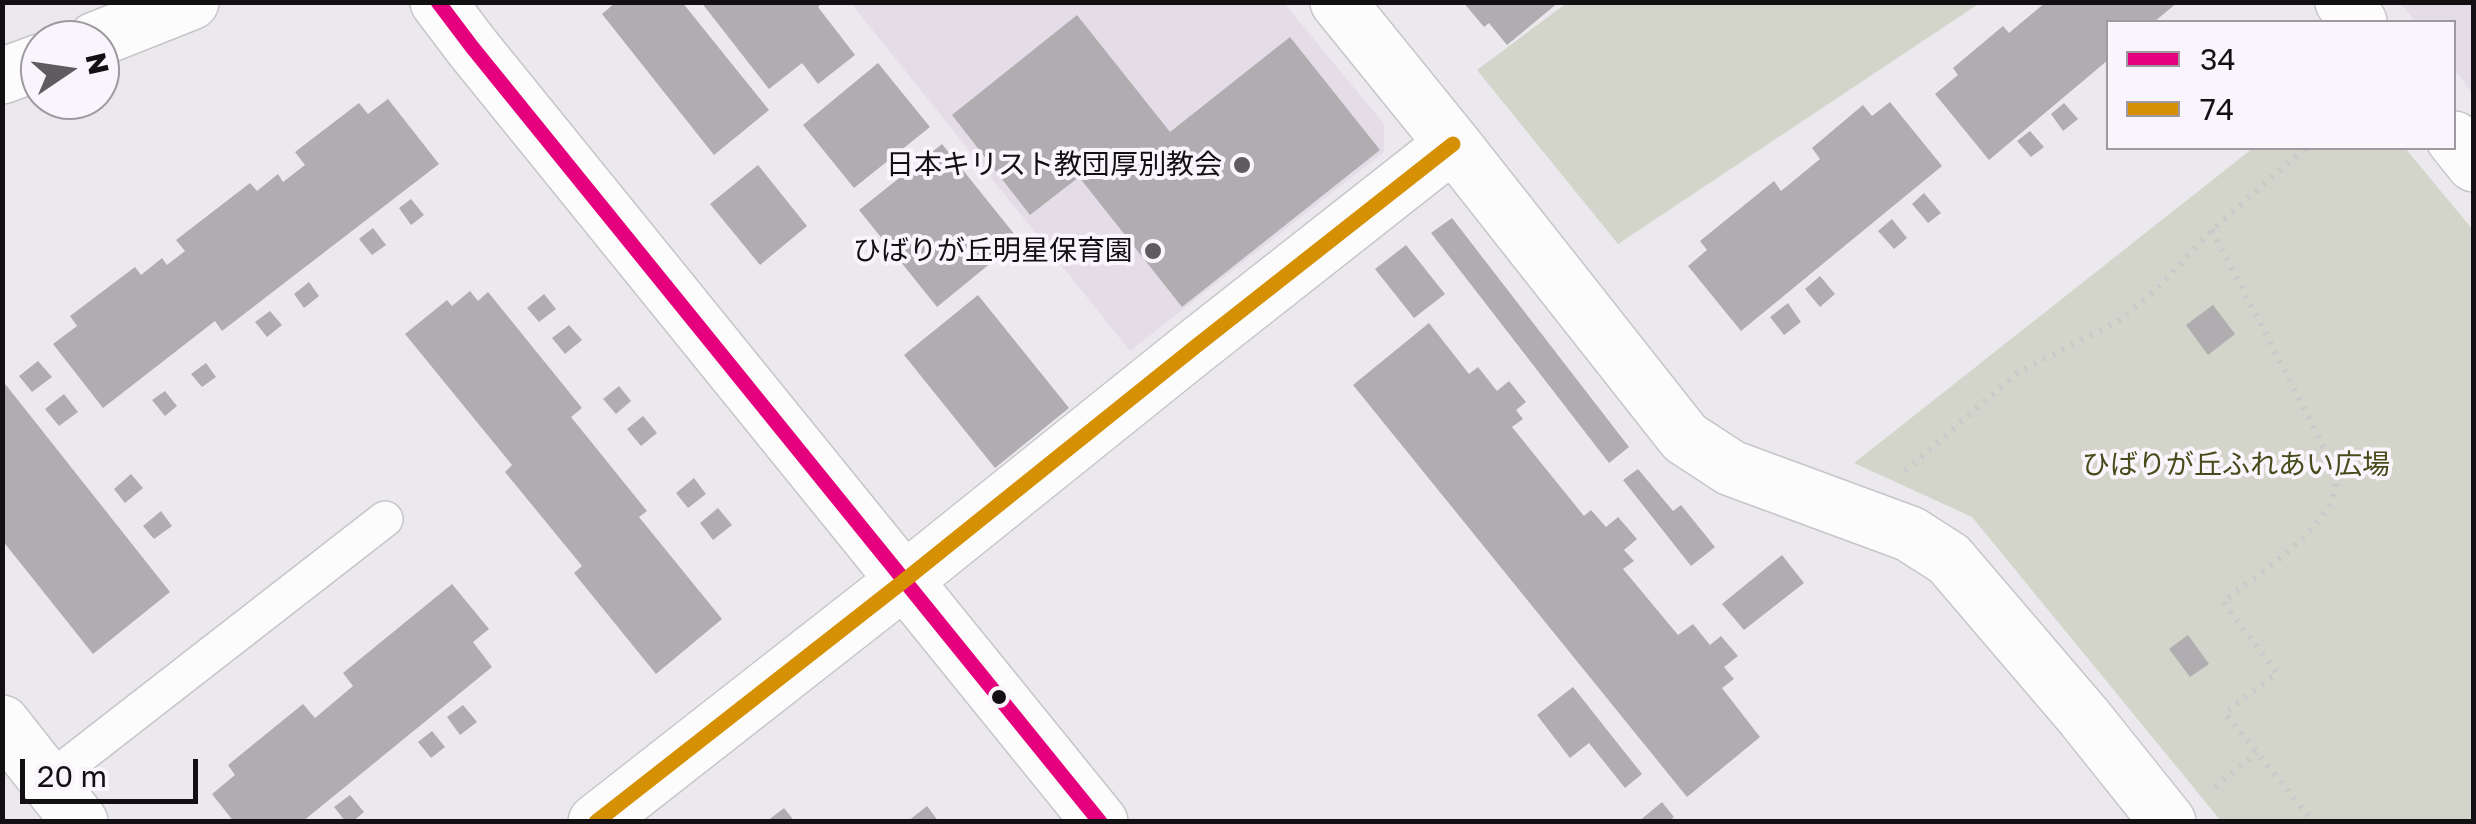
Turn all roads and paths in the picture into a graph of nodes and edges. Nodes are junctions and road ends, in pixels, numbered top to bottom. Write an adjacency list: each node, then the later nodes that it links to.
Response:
1 (191, 2): 4 (street)
2 (438, 2): 12 (street)
3 (1338, 2): 6 (street)
4 (120, 30)
5 (2456, 142): 8 (street)
6 (1453, 144): 10 (street); 12 (street)
7 (2303, 150): 9 (path)
8 (2474, 164)
9 (2212, 230): 10 (path); 18 (path)
10 (1856, 514): 17 (street)
11 (385, 520): 14 (lane)
12 (905, 580): 15 (street); 16 (street)
13 (2, 723): 14 (street)
14 (64, 801)
15 (596, 822)
16 (1100, 822)
17 (2168, 822)
18 (2314, 822)

